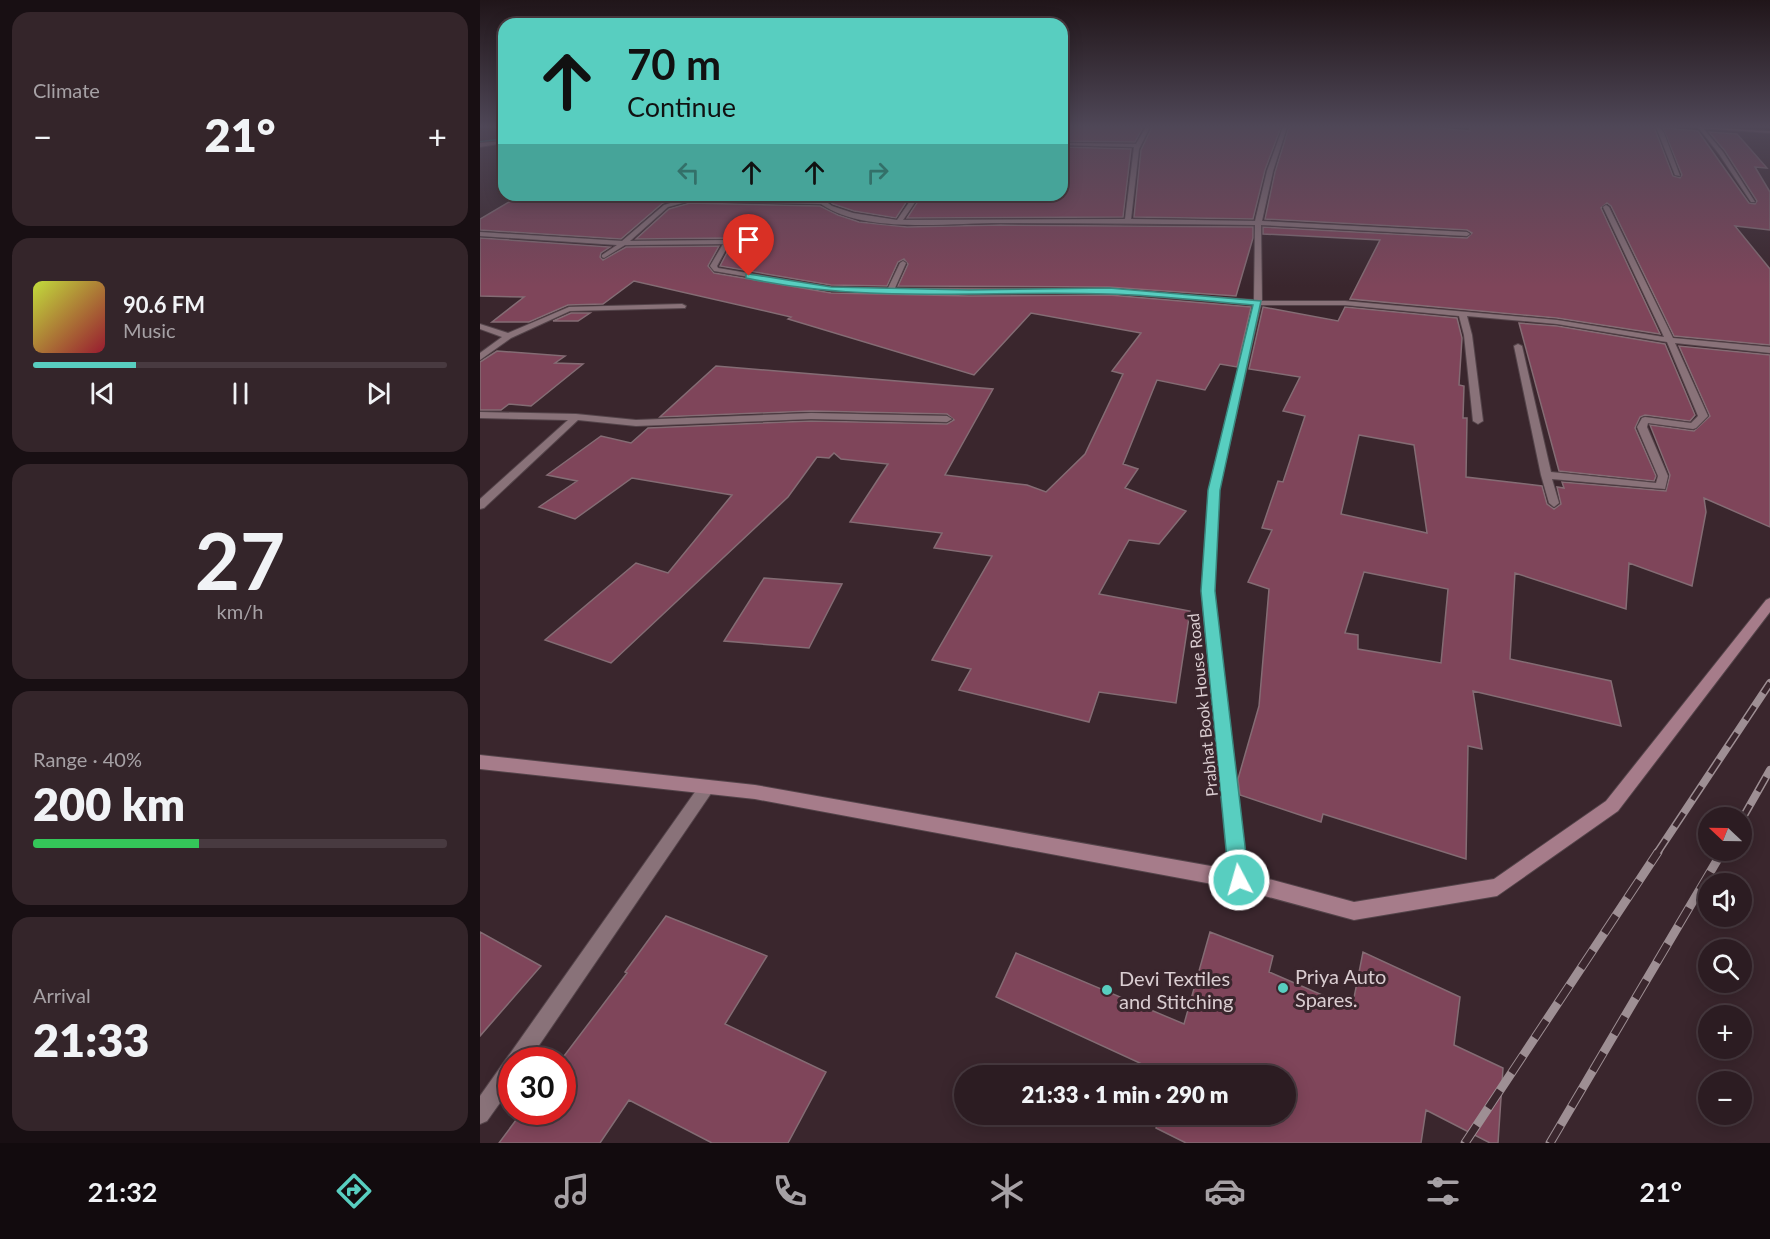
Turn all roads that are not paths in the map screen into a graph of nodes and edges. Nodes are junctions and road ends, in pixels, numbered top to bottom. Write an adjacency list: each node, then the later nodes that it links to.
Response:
1 (1131, 180): 10 (street)
2 (1268, 180): 12 (street, Prabhat Book House Road)
3 (1739, 180): 7 (street)
4 (683, 201): 15 (street)
5 (777, 201): 8 (street)
6 (913, 201): 11 (street)
7 (1753, 201)
8 (820, 202): 11 (street)
9 (1606, 207): 24 (street)
10 (1128, 221): 11 (street); 12 (street)
11 (898, 222)
12 (1258, 223): 14 (street); 19 (street, Prabhat Book House Road)
13 (480, 234): 15 (street)
14 (1467, 234)
15 (624, 243): 16 (street); 18 (street)
16 (604, 256)
17 (903, 263): 18 (street)
18 (890, 291): 19 (street)
19 (1258, 303): 21 (street); 38 (street, Prabhat Book House Road)
20 (682, 306): 23 (street)
21 (1462, 314): 24 (street); 31 (street)
22 (480, 326): 23 (street)
23 (508, 336): 27 (street)
24 (1670, 340): 26 (street); 32 (street)
25 (1518, 346): 32 (street)
26 (1770, 350)
27 (480, 357)
28 (480, 415): 29 (street)
29 (576, 417): 30 (street); 34 (street)
30 (947, 418)
31 (1478, 421)
32 (1546, 475): 33 (street)
33 (1554, 503)
34 (480, 505)
35 (1770, 603): 38 (street)
36 (480, 762): 37 (street)
37 (707, 787): 38 (street); 39 (street)
38 (1239, 880)
39 (526, 1047)
40 (498, 1088): 41 (street)
41 (480, 1114)

